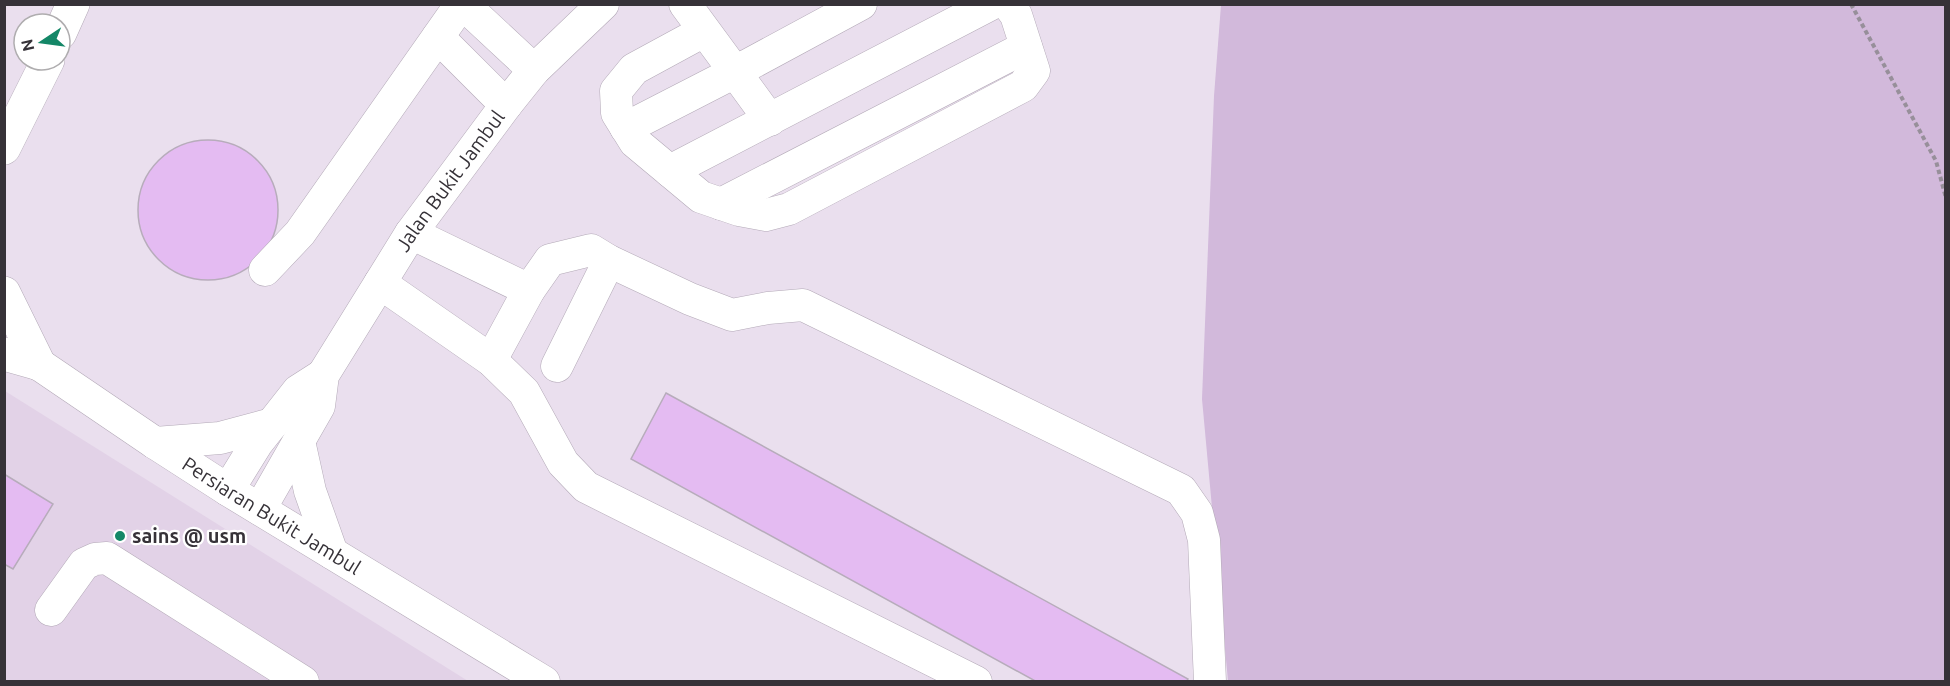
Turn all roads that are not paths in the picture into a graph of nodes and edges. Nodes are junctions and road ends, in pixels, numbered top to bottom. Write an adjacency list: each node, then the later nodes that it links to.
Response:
1 (462, 4): 7 (street); 8 (street)
2 (603, 4): 8 (street, Jalan Bukit Jambul)
3 (685, 4): 6 (street)
4 (861, 4): 10 (street)
5 (1013, 7): 12 (street); 15 (street)
6 (705, 31): 10 (street); 13 (street)
7 (438, 37): 11 (street); 18 (street)
8 (534, 70): 11 (street, Jalan Bukit Jambul)
9 (42, 72): 14 (main road)
10 (735, 72): 12 (street); 13 (street)
11 (506, 105): 16 (street, Jalan Bukit Jambul)
12 (770, 120): 15 (street)
13 (626, 128): 15 (street)
14 (4, 148)
15 (670, 171)
16 (411, 233): 19 (street, Jalan Bukit Jambul); 20 (street)
17 (609, 261): 20 (street); 26 (street); 38 (street)
18 (265, 270)
19 (380, 283): 24 (street); 27 (street, Jalan Bukit Jambul)
20 (529, 290): 24 (street)
21 (4, 293): 25 (main road)
22 (4, 341): 25 (street, Persiaran Bukit Jambul)
23 (4, 354): 25 (main road)
24 (491, 360): 37 (street)
25 (39, 364): 30 (street, Persiaran Bukit Jambul)
26 (557, 366)
27 (323, 375): 28 (street, Jalan Bukit Jambul); 29 (street, Jalan Bukit Jambul)
28 (272, 424): 30 (street); 31 (street, Jalan Bukit Jambul)
29 (299, 441): 32 (street, Jalan Bukit Jambul); 33 (street)
30 (155, 443): 31 (street, Persiaran Bukit Jambul)
31 (228, 490): 32 (street, Persiaran Bukit Jambul)
32 (260, 509): 33 (street, Persiaran Bukit Jambul)
33 (332, 553): 36 (street, Persiaran Bukit Jambul)
34 (51, 610): 35 (street)
35 (303, 681)
36 (544, 681)
37 (976, 681)
38 (1210, 681)

